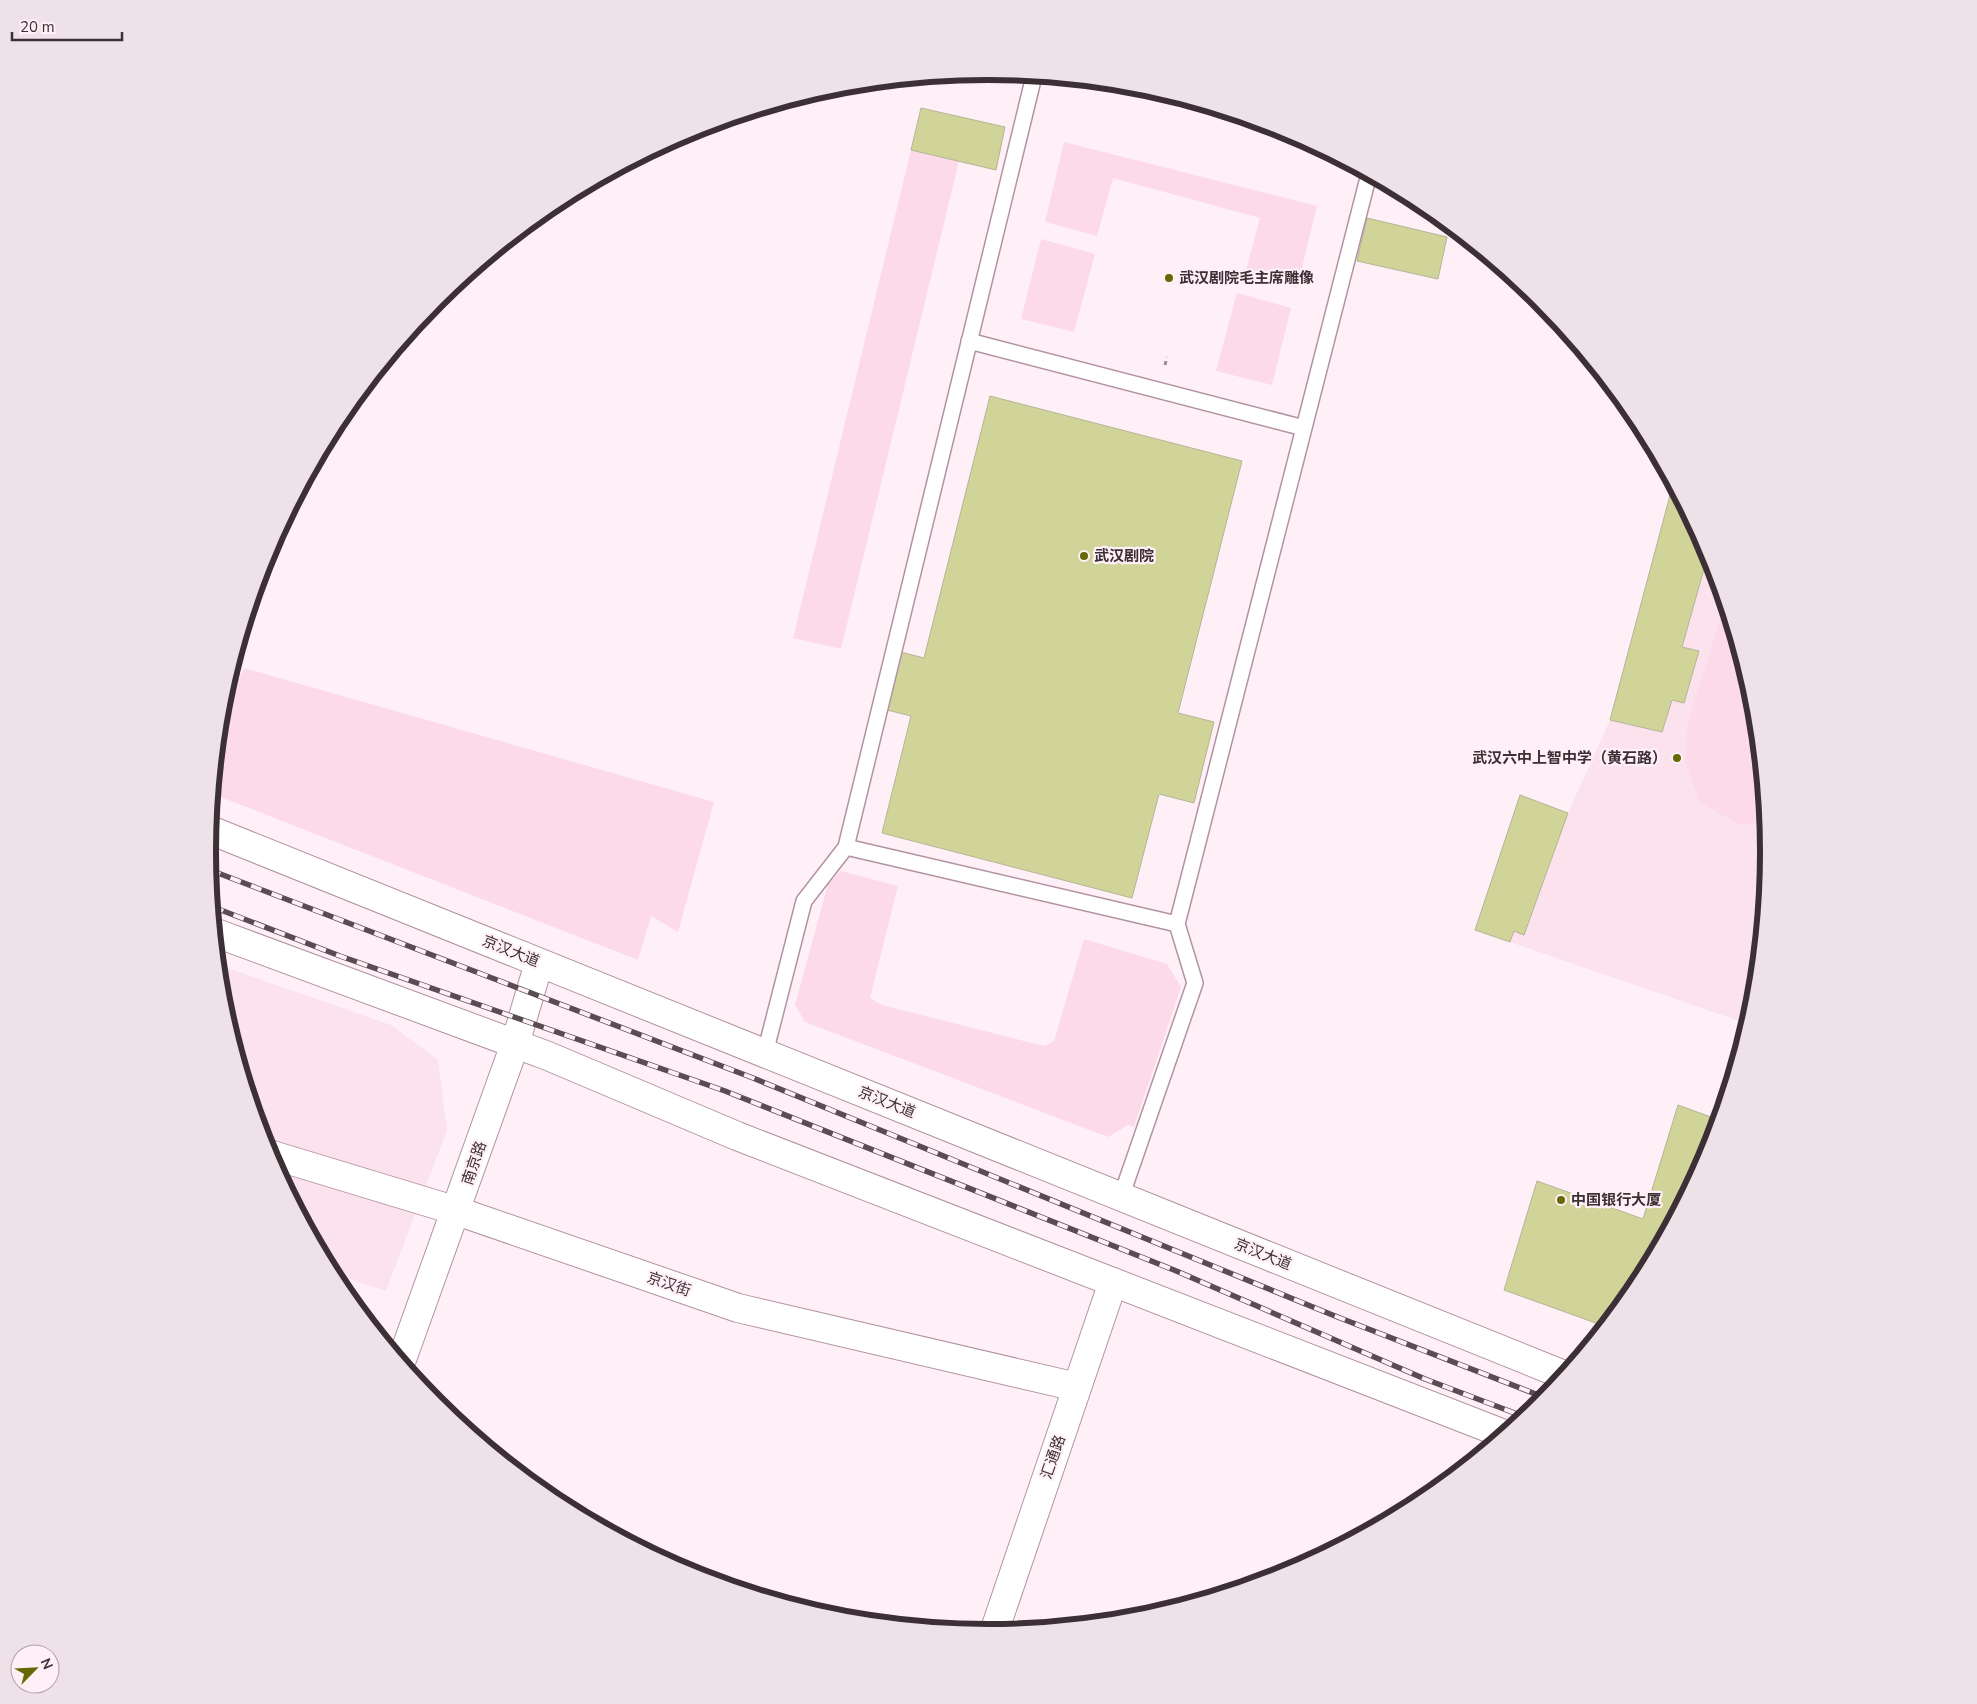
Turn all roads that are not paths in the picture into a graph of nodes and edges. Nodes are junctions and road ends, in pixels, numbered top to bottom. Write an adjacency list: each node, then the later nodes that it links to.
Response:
1 (1033, 82): 3 (lane)
2 (1368, 179): 4 (lane)
3 (969, 341): 4 (lane); 6 (lane)
4 (1304, 428): 7 (lane)
5 (217, 833): 9 (main road, 京汉大道)
6 (846, 847): 7 (lane); 11 (lane)
7 (1177, 924): 13 (lane)
8 (221, 935): 10 (main road)
9 (539, 963): 10 (main road, 南京路); 11 (main road, 京汉大道)
10 (515, 1044): 14 (main road, 南京路); 15 (main road)
11 (765, 1053): 13 (main road, 京汉大道)
12 (280, 1157): 14 (main road, 京汉街)
13 (1120, 1196): 17 (main road, 京汉大道)
14 (457, 1211): 16 (main road, 南京路); 18 (main road, 京汉街)
15 (1113, 1282): 18 (main road, 汇通路); 19 (main road)
16 (404, 1356)
17 (1558, 1373)
18 (1077, 1387): 20 (main road, 汇通路)
19 (1498, 1432)
20 (997, 1624)

